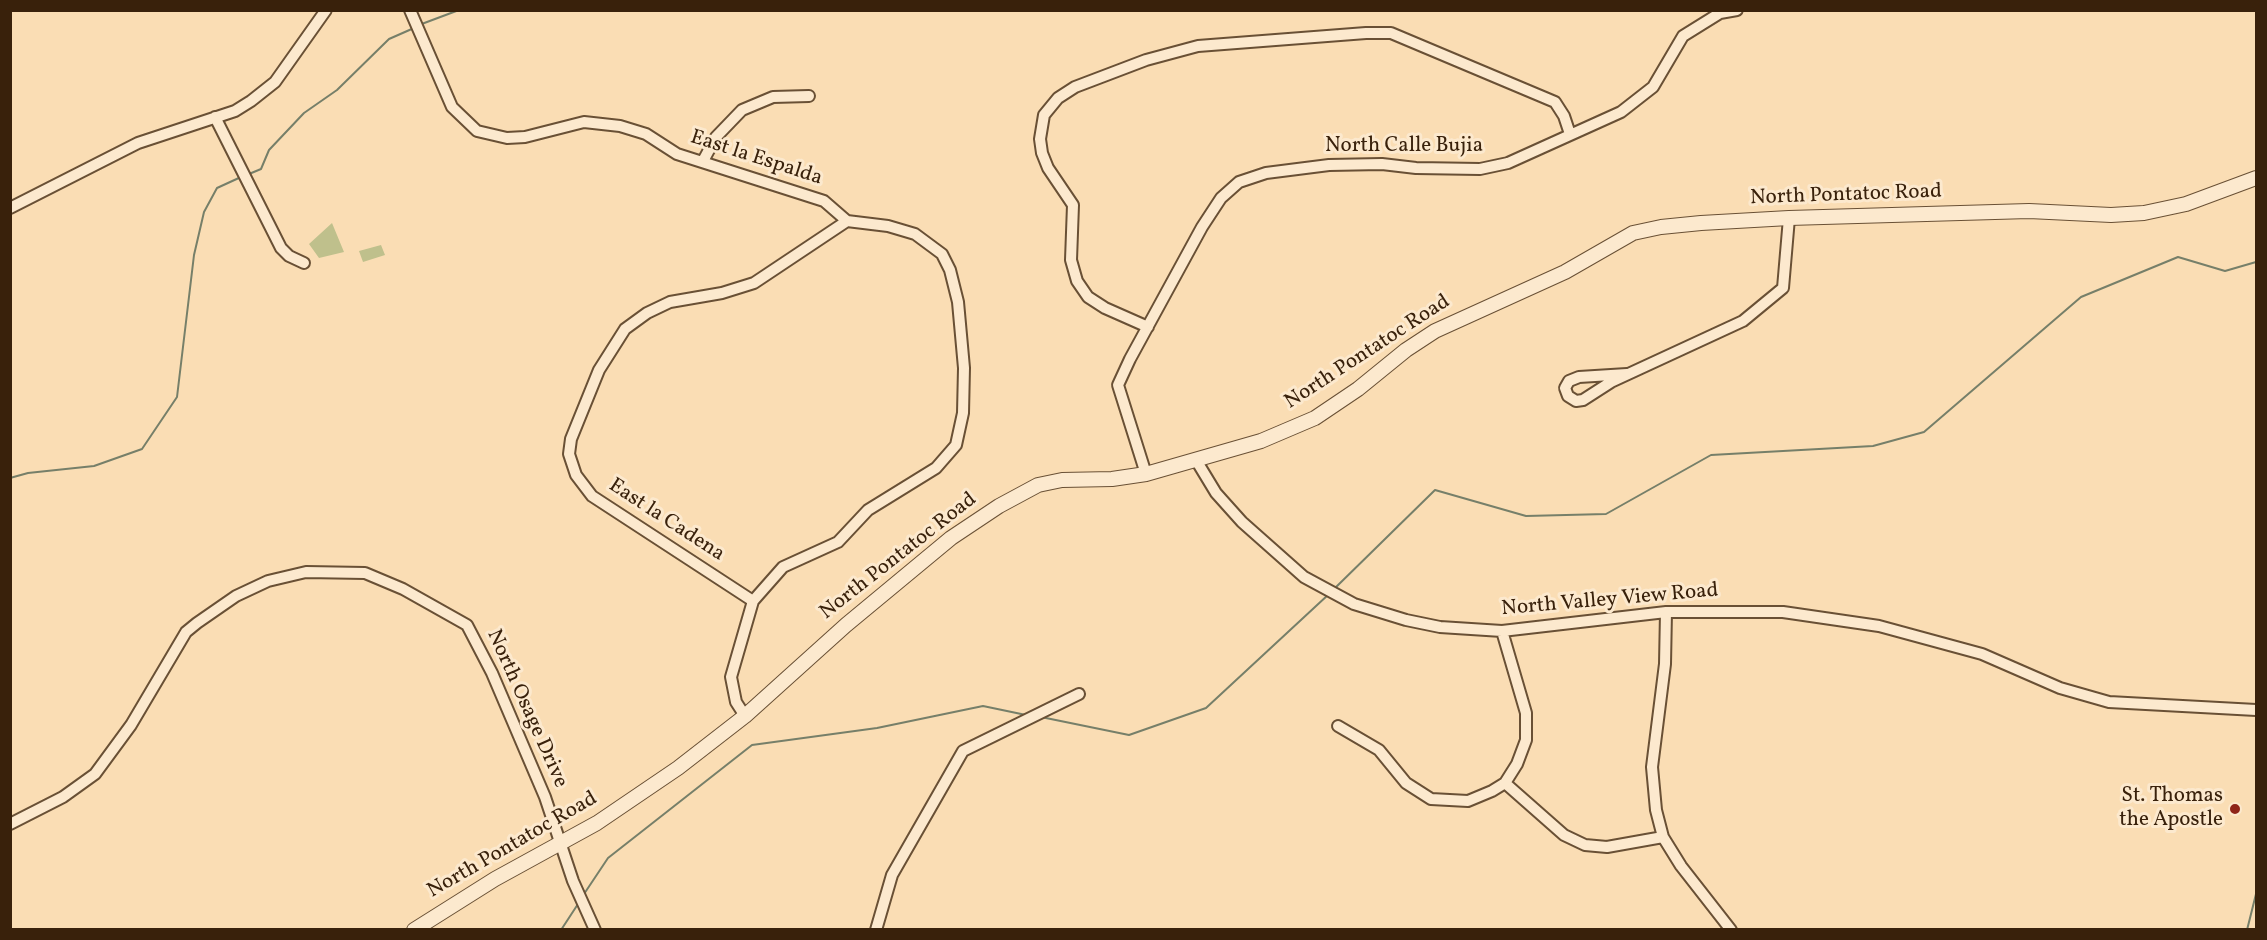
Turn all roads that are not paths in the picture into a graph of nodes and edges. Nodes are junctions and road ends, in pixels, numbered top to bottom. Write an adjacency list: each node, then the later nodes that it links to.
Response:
1 (326, 10): 5 (street)
2 (410, 10): 7 (street, East la Espalda)
3 (1732, 11): 6 (street, North Calle Bujia)
4 (809, 96): 7 (street)
5 (215, 117): 9 (street); 12 (street)
6 (1570, 134): 13 (street, North Calle Bujia); 13 (street)
7 (703, 161): 11 (street, East la Espalda)
8 (2256, 178): 10 (street, North Pontatoc Road)
9 (10, 208)
10 (1789, 218): 14 (street); 15 (street, North Pontatoc Road)
11 (847, 221): 17 (street); 17 (street, East la Cadena)
12 (303, 263)
13 (1148, 327): 16 (street, North Calle Bujia)
14 (1627, 374): 14 (street)
15 (1196, 460): 16 (street, North Pontatoc Road); 19 (street, North Valley View Road)
16 (1146, 474): 22 (street, North Pontatoc Road)
17 (753, 600): 22 (street)
18 (1666, 612): 19 (street, North Valley View Road); 21 (street, North Valley View Road); 26 (street)
19 (1502, 631): 24 (street)
20 (1078, 694): 30 (street)
21 (2256, 710)
22 (745, 716): 27 (street, North Pontatoc Road)
23 (1338, 726): 24 (street)
24 (1505, 783): 26 (street)
25 (10, 824): 27 (street, North Osage Drive)
26 (1663, 837): 31 (street)
27 (562, 844): 28 (street, North Pontatoc Road); 29 (street, North Osage Drive)
28 (414, 930)
29 (595, 930)
30 (876, 930)
31 (1731, 930)

